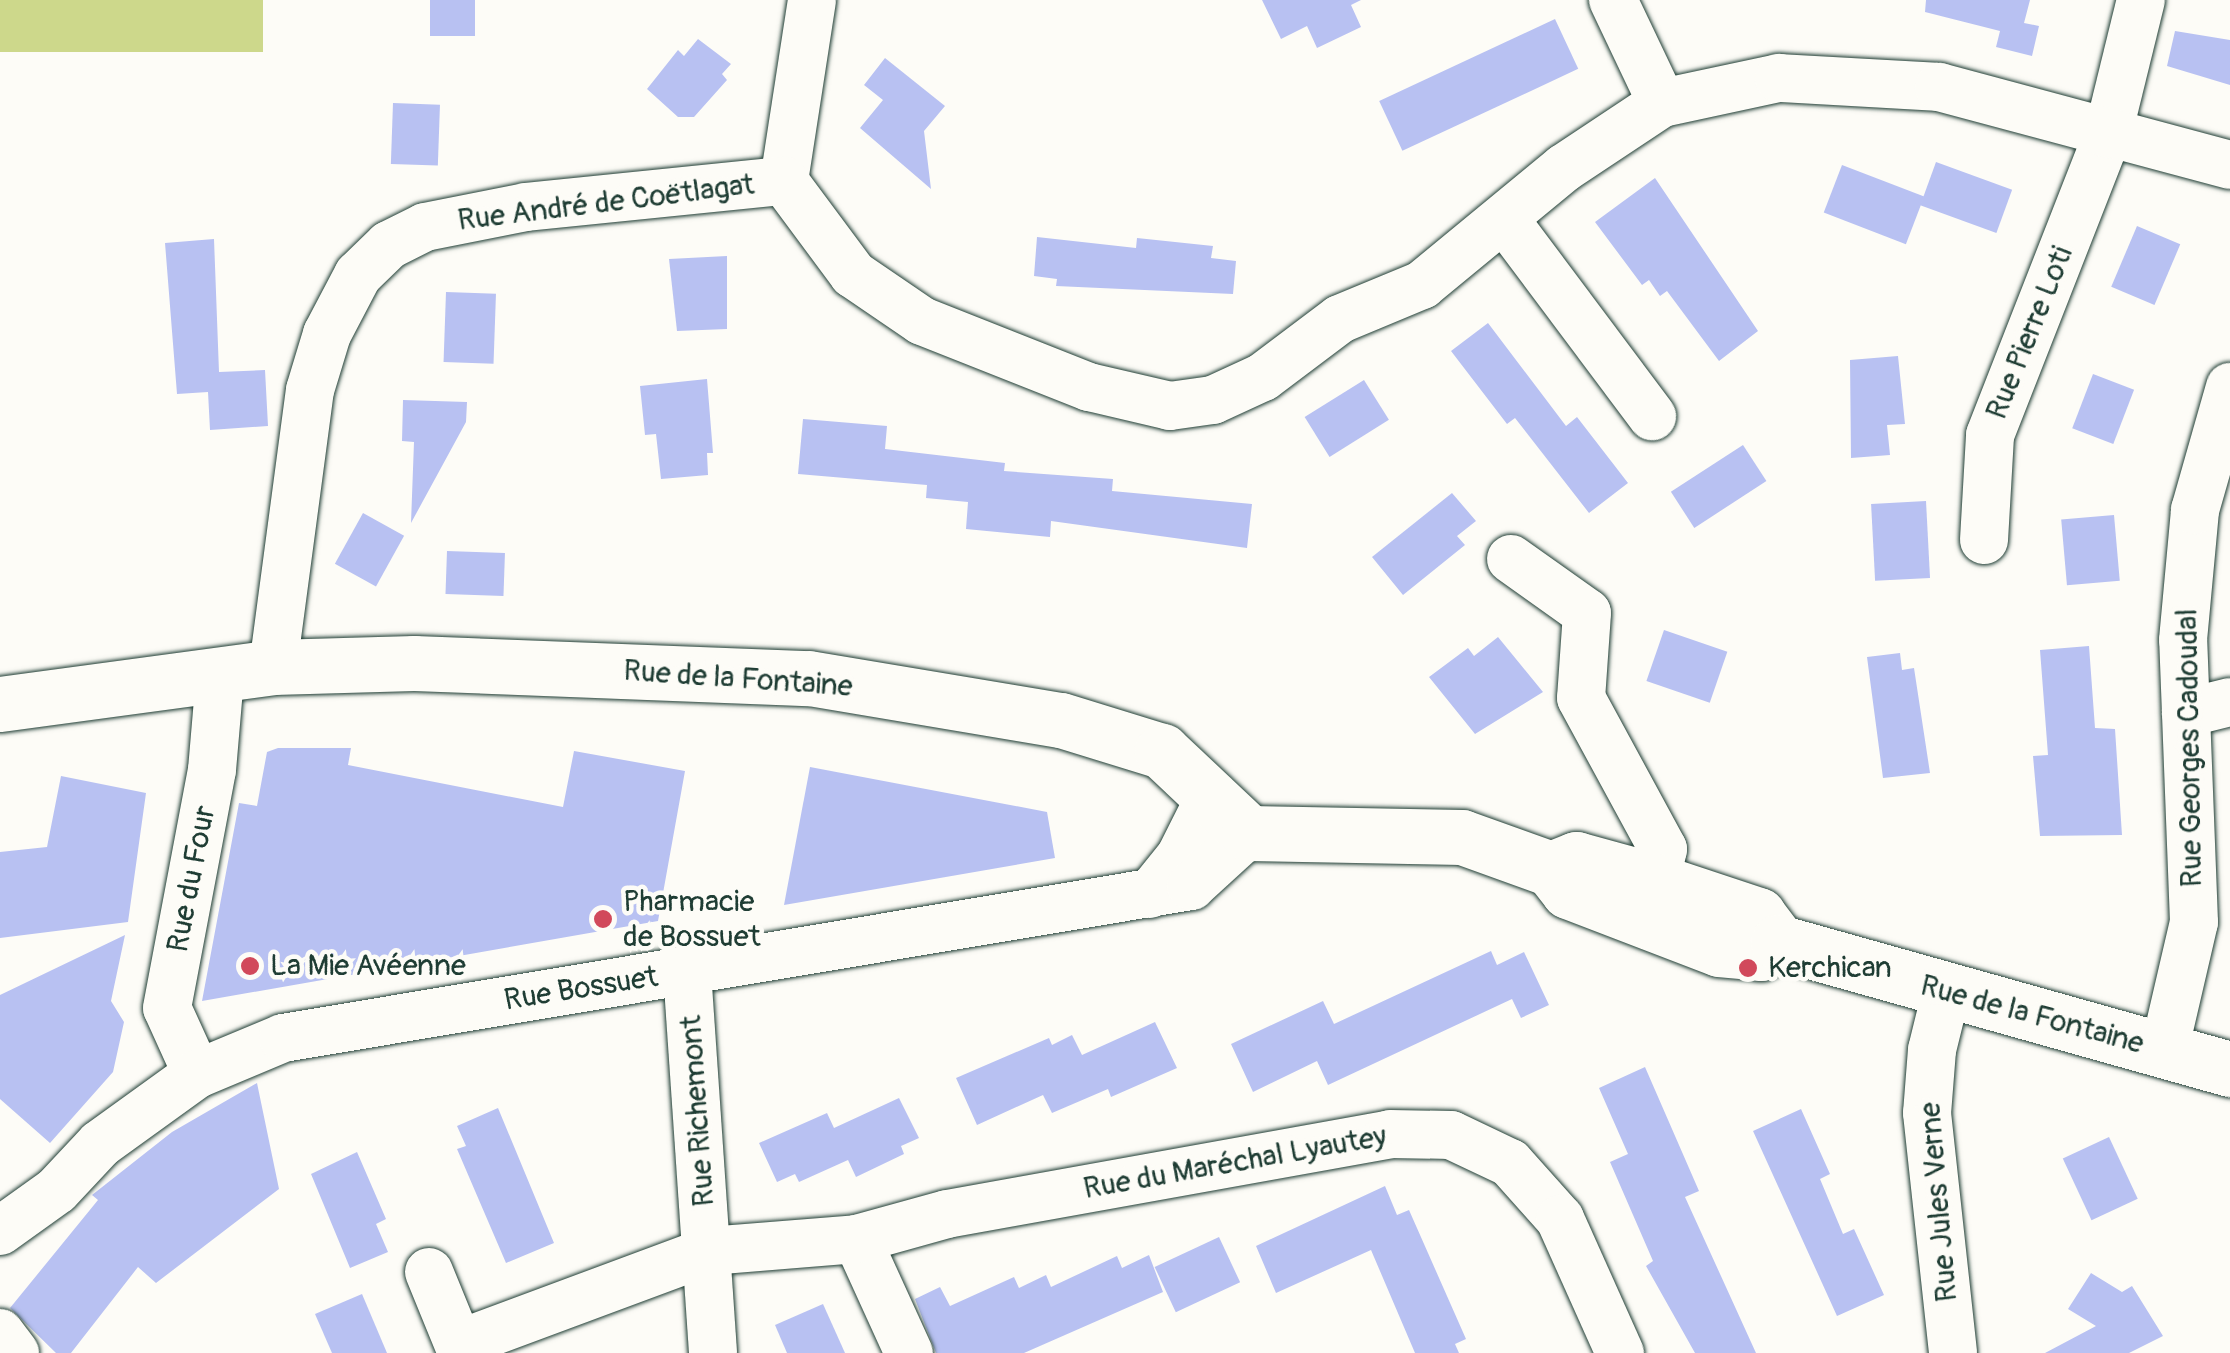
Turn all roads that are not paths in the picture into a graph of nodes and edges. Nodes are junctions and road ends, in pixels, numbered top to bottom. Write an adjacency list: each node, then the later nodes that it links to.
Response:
1 (812, 0): 7 (street)
2 (1613, 0): 4 (street)
3 (2140, 0): 5 (street, Rue Pierre Loti)
4 (1662, 102): 5 (street, Rue André de Coëtlagat); 8 (street, Rue André de Coëtlagat)
5 (2108, 134): 6 (street, Rue André de Coëtlagat); 11 (street, Rue Pierre Loti)
6 (2230, 165)
7 (784, 182): 8 (street, Rue André de Coëtlagat); 13 (street, Rue André de Coëtlagat)
8 (1506, 222): 10 (street)
9 (2230, 387): 16 (street, Rue Georges Cadoudal)
10 (1652, 416)
11 (1984, 540)
12 (1511, 559): 18 (street)
13 (274, 667): 14 (main road, Rue de la Fontaine); 17 (main road, Rue de la Fontaine)
14 (220, 676): 15 (main road, Rue de la Fontaine); 23 (street, Rue du Four)
15 (0, 704)
16 (2208, 708): 21 (street, Rue Georges Cadoudal)
17 (1229, 816): 18 (main road, Rue de la Fontaine); 19 (street, Rue Bossuet)
18 (1651, 903): 20 (main road, Rue de la Fontaine)
19 (687, 972): 23 (street, Rue Bossuet); 26 (street, Rue Richemont)
20 (1946, 993): 21 (main road, Rue de la Fontaine); 34 (street, Rue Jules Verne)
21 (2164, 1051): 22 (main road, Rue de la Fontaine)
22 (2230, 1069)
23 (198, 1074): 24 (street, Rue Bossuet)
24 (0, 1231)
25 (857, 1240): 26 (street, Rue du Maréchal Lyautey); 32 (street); 33 (street, Rue du Maréchal Lyautey)
26 (708, 1251): 29 (street, Rue Richemont); 31 (street, Rue Richemont)
27 (429, 1272): 29 (street, Rue Richemont)
28 (0, 1334): 30 (street)
29 (460, 1349)
30 (15, 1353)
31 (713, 1353)
32 (909, 1353)
33 (1620, 1353)
34 (1952, 1353)

